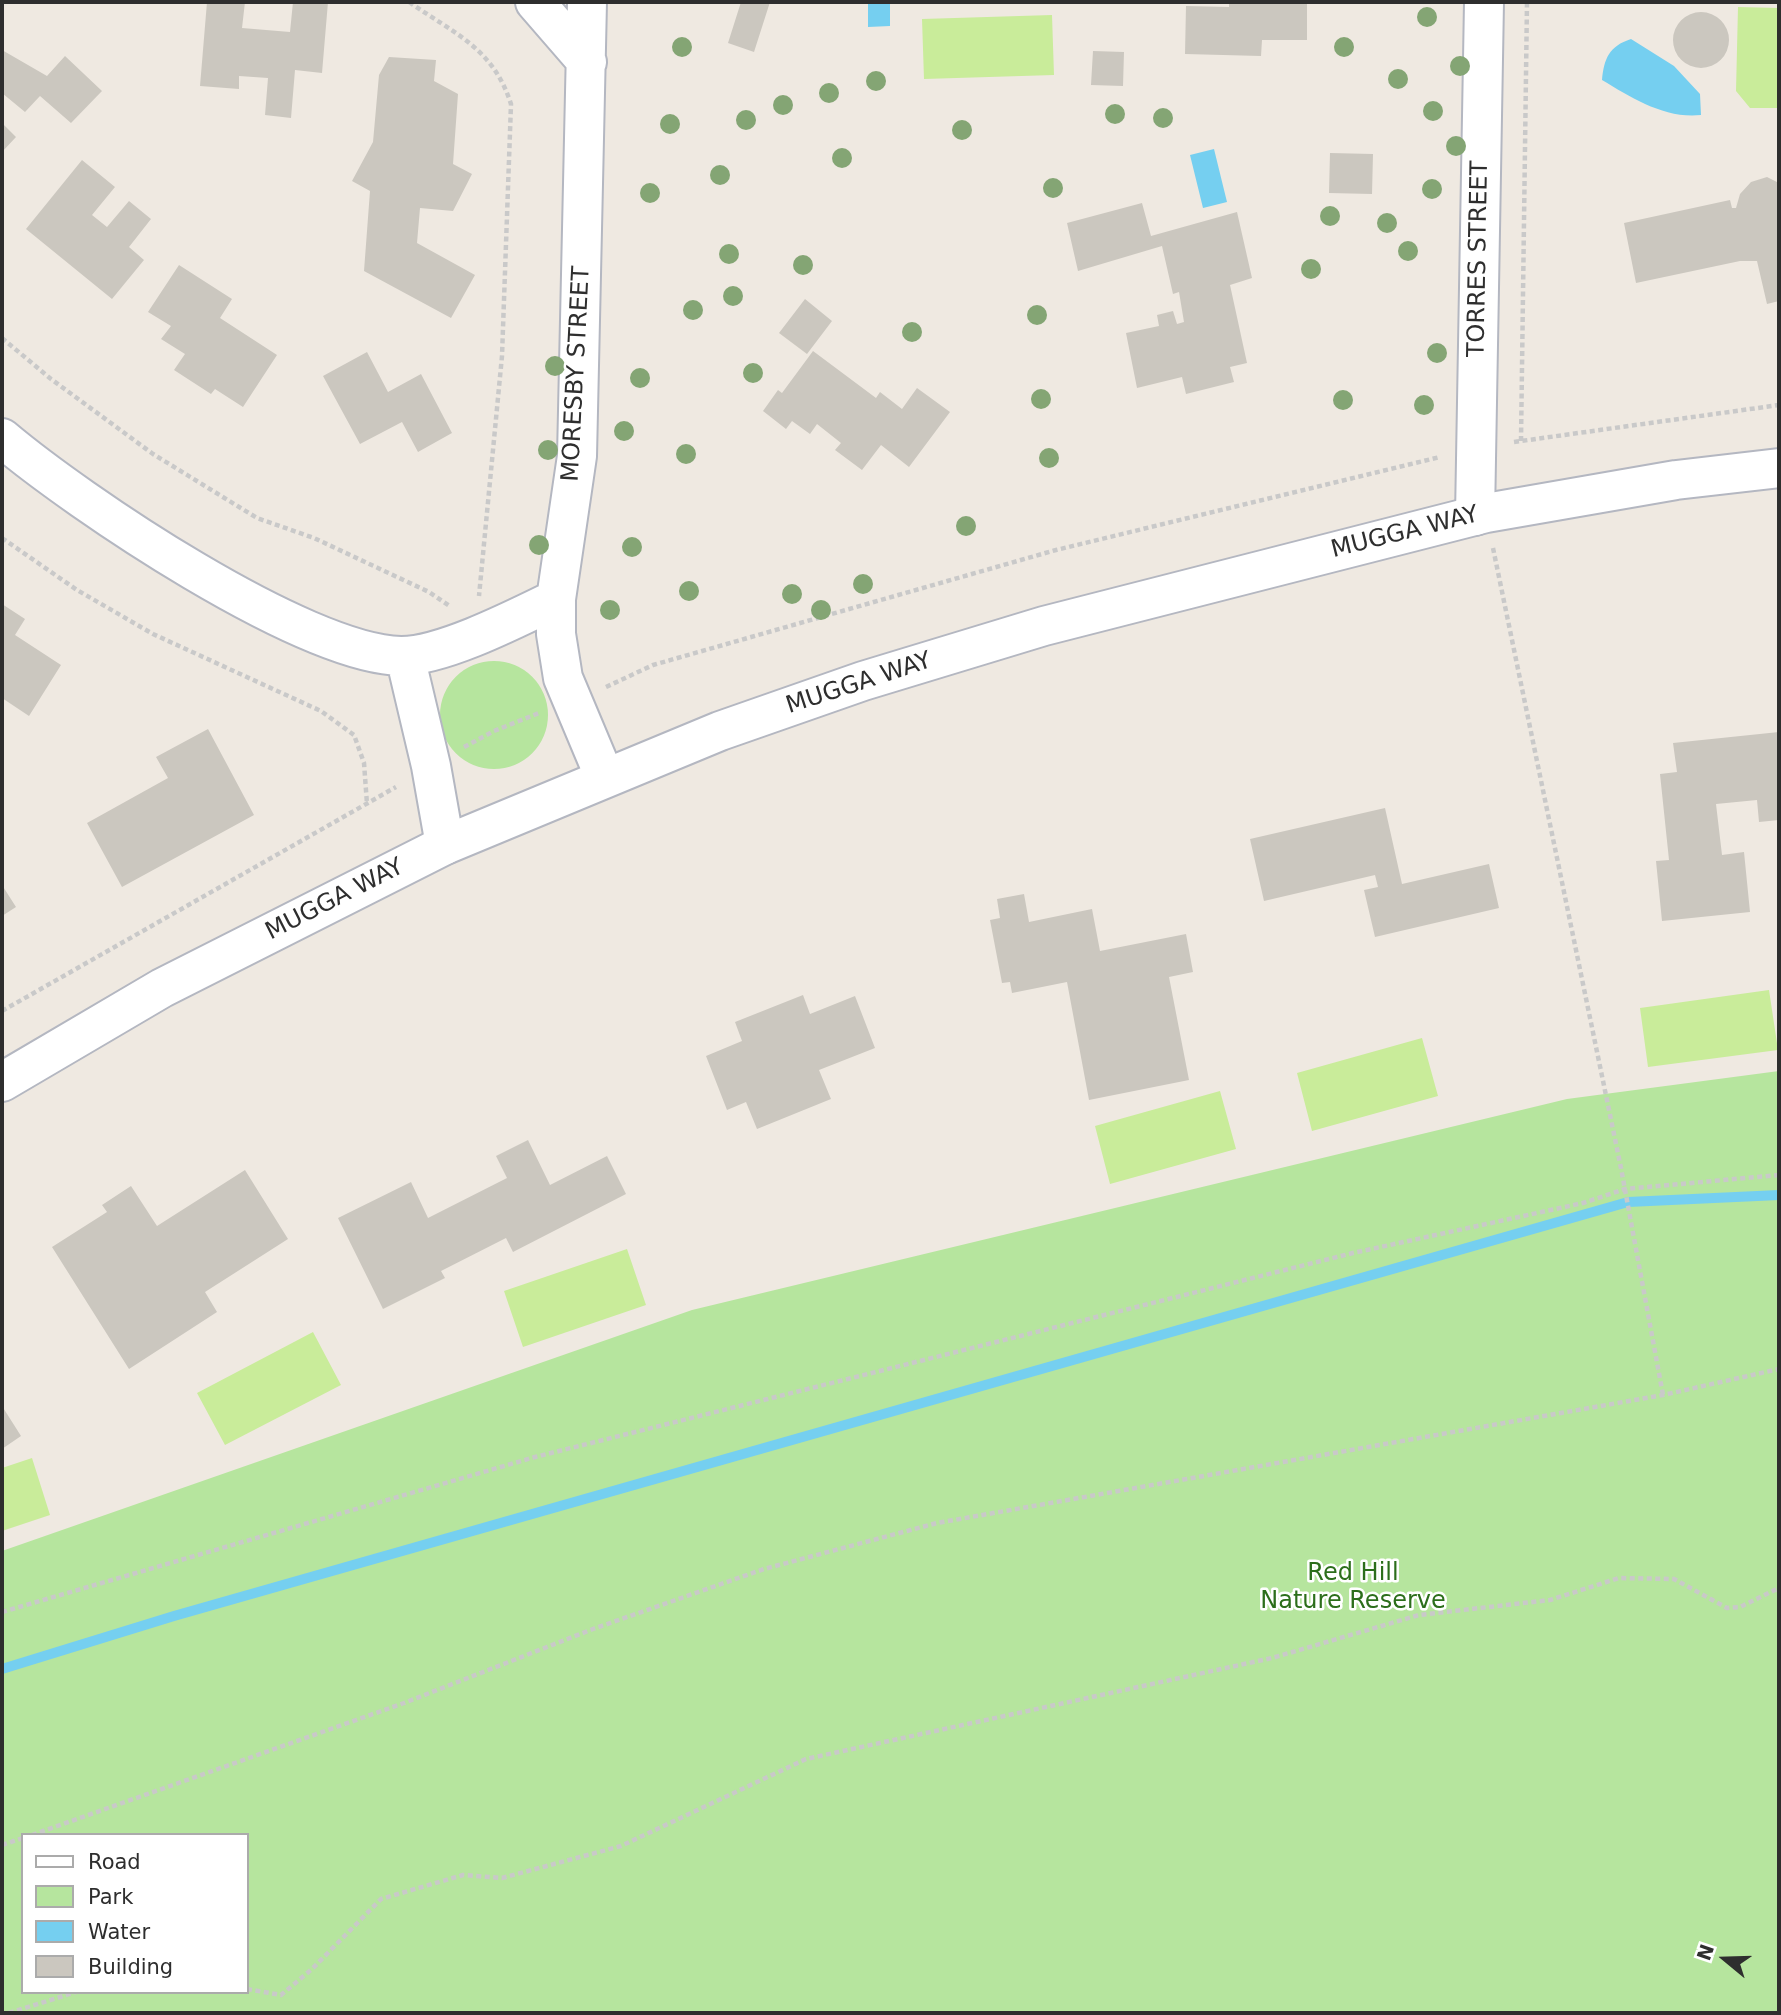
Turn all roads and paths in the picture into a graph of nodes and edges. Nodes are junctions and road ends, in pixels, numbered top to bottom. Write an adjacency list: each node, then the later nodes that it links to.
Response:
1 (409, 2): 16 (path)
2 (535, 2): 6 (street)
3 (587, 2): 6 (street, MORESBY STREET)
4 (1484, 2): 11 (street, TORRES STREET)
5 (1527, 2): 10 (path)
6 (587, 62): 15 (street, MORESBY STREET)
7 (2, 338): 16 (path)
8 (1779, 405): 10 (path)
9 (2, 438): 17 (street)
10 (1521, 441): 11 (path)
11 (1476, 448): 13 (street, TORRES STREET); 18 (path)
12 (1779, 468): 13 (street, MUGGA WAY)
13 (1480, 515): 20 (street, MUGGA WAY); 26 (path)
14 (2, 538): 21 (path)
15 (556, 599): 16 (street); 18 (street, MORESBY STREET)
16 (486, 630): 17 (street)
17 (405, 656): 19 (street)
18 (572, 702): 19 (path); 20 (street, MORESBY STREET)
19 (431, 766): 21 (path); 22 (street)
20 (605, 778): 22 (street, MUGGA WAY)
21 (367, 804): 23 (path)
22 (445, 845): 24 (street, MUGGA WAY)
23 (2, 1011)
24 (2, 1082)
25 (1779, 1175): 26 (path)
26 (1625, 1189): 28 (path); 30 (path)
27 (1779, 1369): 28 (path)
28 (1663, 1395): 31 (path)
29 (1779, 1588): 34 (path)
30 (2, 1612)
31 (38, 1833)
32 (21, 1839): 33 (path)
33 (2, 1845)
34 (248, 1989)
35 (70, 1994): 36 (path)
36 (9, 2013)

